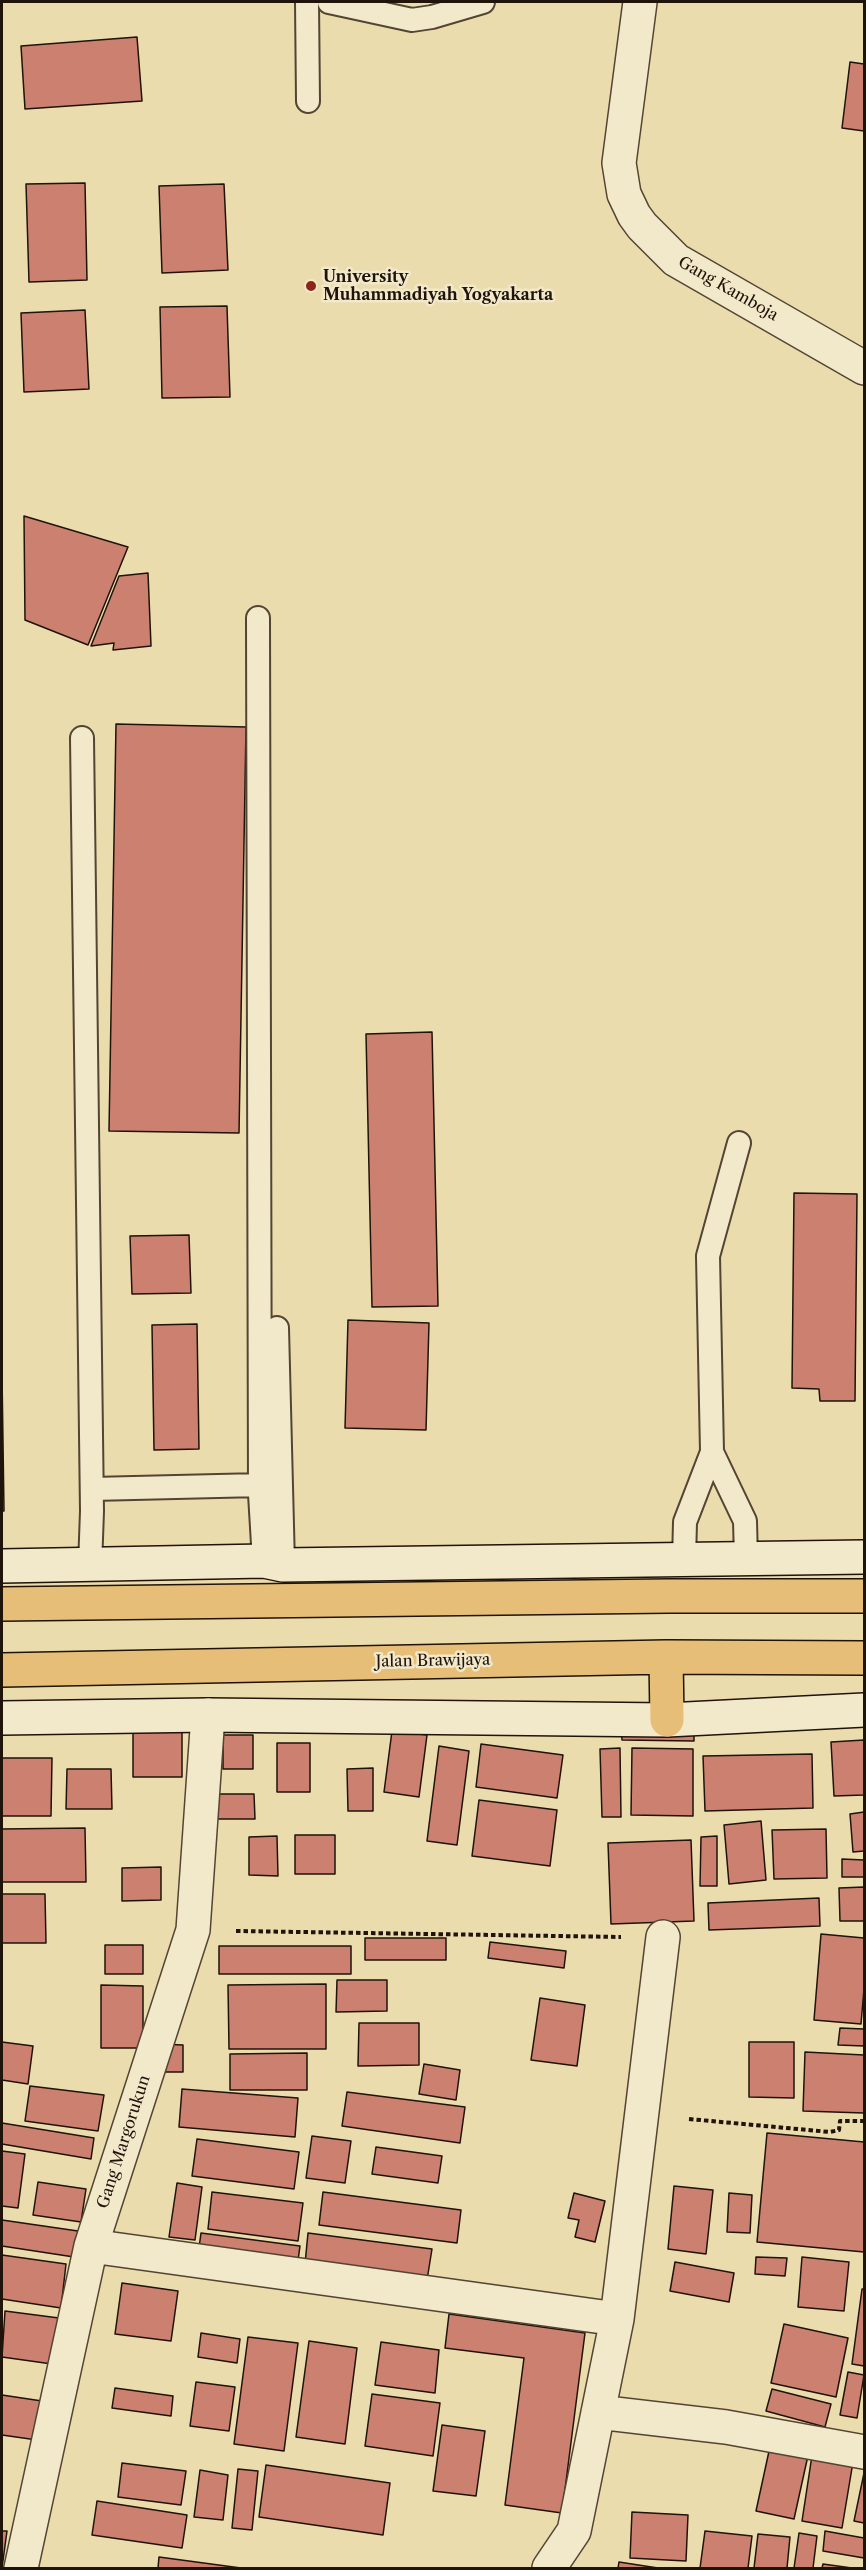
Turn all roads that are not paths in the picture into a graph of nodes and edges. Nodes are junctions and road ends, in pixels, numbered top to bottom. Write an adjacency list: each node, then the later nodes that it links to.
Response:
1 (307, 2): 5 (lane)
2 (329, 2): 3 (lane)
3 (483, 2)
4 (640, 2): 6 (street, Gang Kamboja)
5 (308, 101)
6 (864, 368)
7 (258, 618): 12 (lane)
8 (82, 738): 13 (lane)
9 (740, 1143): 11 (lane)
10 (277, 1328): 17 (lane)
11 (712, 1452): 15 (lane); 16 (lane)
12 (260, 1485): 13 (lane); 17 (lane)
13 (92, 1489): 19 (lane)
14 (864, 1557): 15 (street)
15 (746, 1559): 16 (street)
16 (684, 1560): 17 (street)
17 (273, 1563): 19 (street)
18 (2, 1566): 19 (street)
19 (90, 1566)
20 (864, 1596): 21 (highway)
21 (2, 1604)
22 (666, 1657): 23 (highway, Jalan Brawijaya); 24 (highway, Jalan Brawijaya); 28 (highway)
23 (864, 1658)
24 (2, 1670)
25 (864, 1710): 28 (street)
26 (208, 1715): 27 (street); 28 (street); 30 (street, Gang Margorukun)
27 (2, 1718)
28 (667, 1720)
29 (663, 1937): 31 (street)
30 (91, 2246): 31 (street); 34 (street, Gang Margorukun)
31 (617, 2319): 32 (street)
32 (598, 2412): 33 (street); 35 (street)
33 (864, 2452)
34 (21, 2568)
35 (549, 2568)

